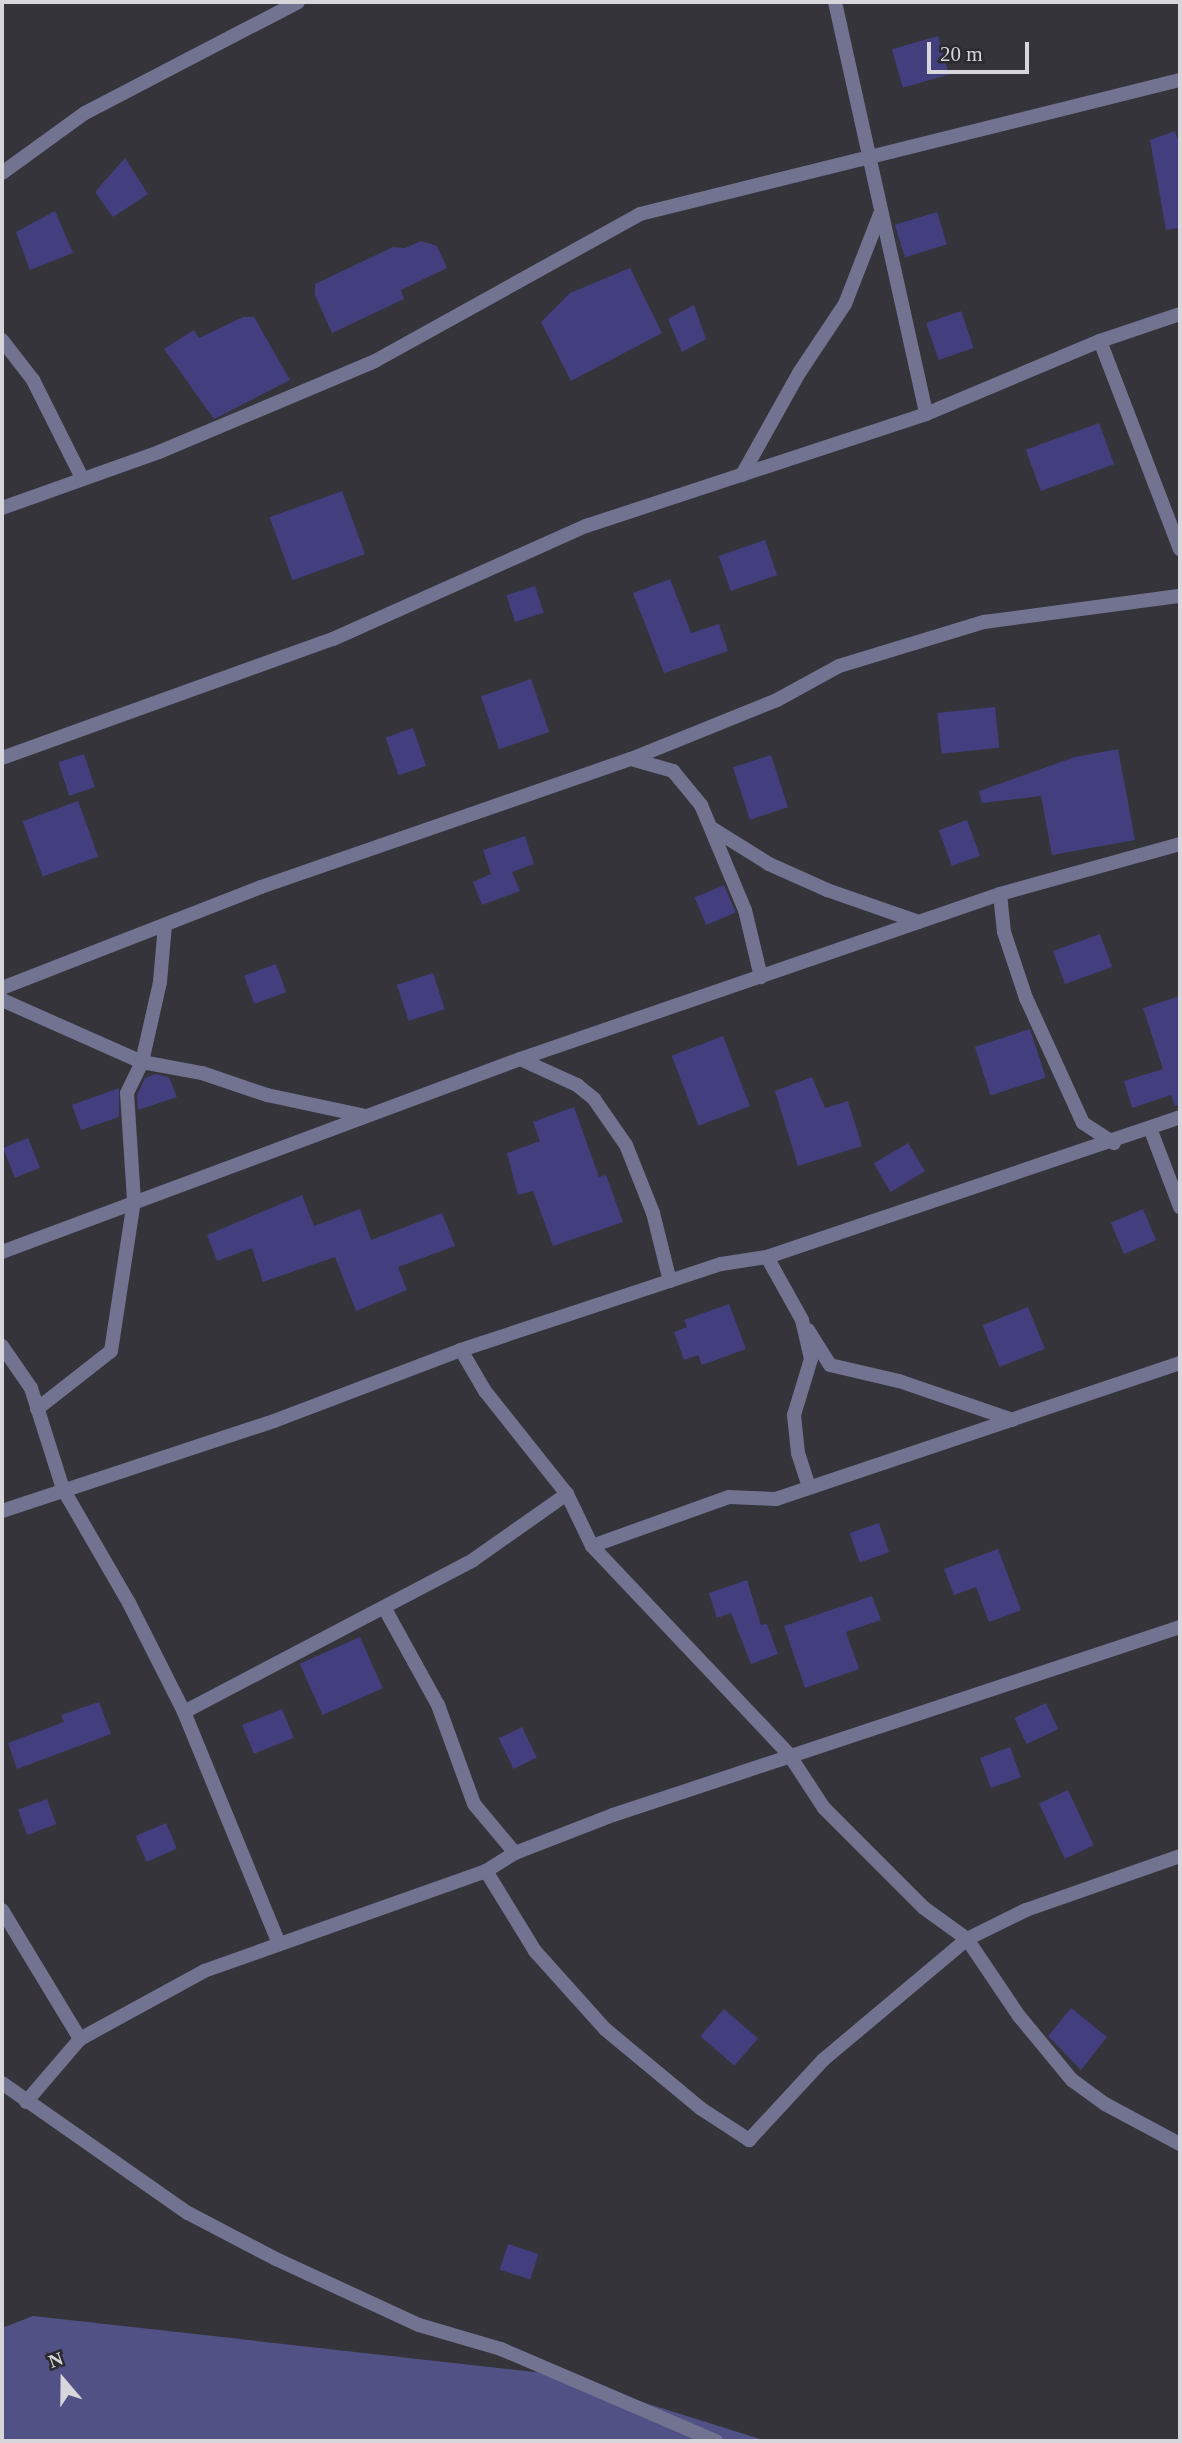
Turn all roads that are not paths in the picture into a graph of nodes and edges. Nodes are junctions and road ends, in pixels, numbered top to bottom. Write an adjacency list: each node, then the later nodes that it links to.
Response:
1 (298, 2): 5 (street)
2 (835, 2): 4 (street)
3 (1180, 80): 4 (street)
4 (867, 158): 6 (street); 12 (street)
5 (2, 173)
6 (880, 214): 10 (street); 11 (street)
7 (1180, 314): 9 (street)
8 (2, 340): 12 (street)
9 (1100, 341): 10 (street); 14 (street)
10 (926, 414): 11 (street)
11 (742, 475): 16 (street)
12 (82, 478): 13 (street)
13 (2, 508)
14 (1180, 549)
15 (1180, 596): 17 (street)
16 (2, 758)
17 (631, 759): 18 (street); 22 (street)
18 (713, 829): 21 (street); 23 (street)
19 (1180, 844): 20 (street)
20 (1000, 894): 21 (street); 31 (street)
21 (919, 922): 23 (street)
22 (165, 925): 24 (street); 27 (street)
23 (761, 977): 26 (street)
24 (2, 988)
25 (2, 1000): 27 (street)
26 (520, 1059): 28 (street); 36 (street)
27 (142, 1062): 28 (street); 32 (street)
28 (365, 1116): 32 (street)
29 (1180, 1117): 30 (street)
30 (1150, 1128): 31 (street); 33 (street)
31 (1114, 1143): 35 (street)
32 (134, 1201): 34 (street); 41 (street)
33 (1180, 1207)
34 (2, 1252)
35 (767, 1257): 36 (street); 37 (street)
36 (670, 1281): 39 (street)
37 (802, 1320): 42 (street); 43 (street)
38 (2, 1346): 41 (street)
39 (461, 1350): 44 (street); 45 (street)
40 (1180, 1363): 42 (street)
41 (37, 1409): 44 (street)
42 (1013, 1420): 43 (street)
43 (809, 1488): 47 (street)
44 (62, 1489): 46 (street); 50 (street)
45 (567, 1494): 47 (street); 48 (street)
46 (2, 1511)
47 (592, 1546): 51 (street)
48 (385, 1609): 50 (street); 52 (street)
49 (1180, 1627): 51 (street)
50 (184, 1712): 57 (street)
51 (788, 1753): 52 (street); 56 (street)
52 (515, 1853): 54 (street)
53 (1180, 1856): 56 (street)
54 (486, 1871): 56 (street); 57 (street)
55 (2, 1910): 58 (street)
56 (967, 1939): 61 (street)
57 (279, 1944): 58 (street)
58 (80, 2039): 60 (street)
59 (2, 2083): 60 (street)
60 (26, 2102): 62 (street)
61 (1180, 2144)
62 (716, 2441)

